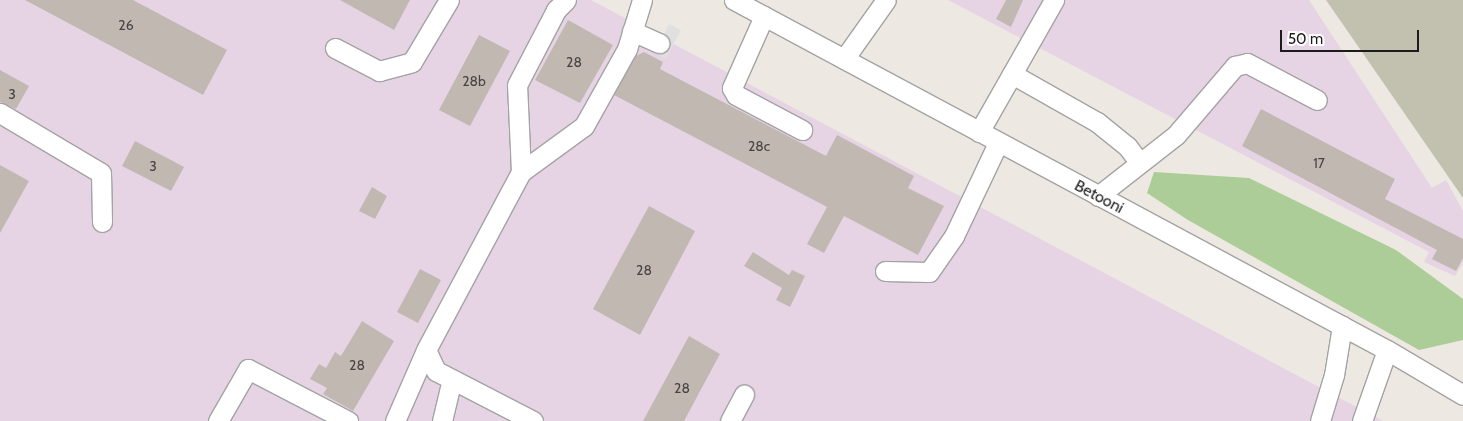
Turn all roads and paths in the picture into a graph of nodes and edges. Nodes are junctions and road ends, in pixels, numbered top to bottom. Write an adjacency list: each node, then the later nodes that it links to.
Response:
1 (449, 0): 10 (street)
2 (566, 0): 19 (street)
3 (642, 0): 8 (street)
4 (734, 0): 7 (street, Betooni)
5 (886, 0): 11 (street)
6 (1054, 0): 12 (street)
7 (764, 16): 11 (street, Betooni); 15 (street)
8 (632, 31): 9 (street); 19 (street)
9 (659, 43)
10 (335, 48)
11 (844, 59): 16 (street, Betooni)
12 (1012, 74): 16 (street); 18 (street)
13 (1316, 100): 18 (street)
14 (0, 113): 21 (street)
15 (802, 130)
16 (979, 132): 17 (street, Betooni)
17 (998, 143): 20 (street, Betooni); 22 (street)
18 (1140, 163): 20 (street)
19 (521, 172): 24 (street)
20 (1098, 196): 23 (street, Betooni)
21 (102, 222)
22 (885, 271)
23 (1342, 326): 25 (street, Betooni); 35 (street)
24 (426, 350): 26 (street); 31 (street)
25 (1387, 350): 28 (street, Betooni); 36 (street)
26 (452, 379): 32 (street); 33 (street)
27 (744, 395): 34 (street)
28 (1463, 395)
29 (218, 421): 30 (street)
30 (348, 421)
31 (395, 421)
32 (442, 421)
33 (533, 421)
34 (730, 421)
35 (1320, 421)
36 (1362, 421)

